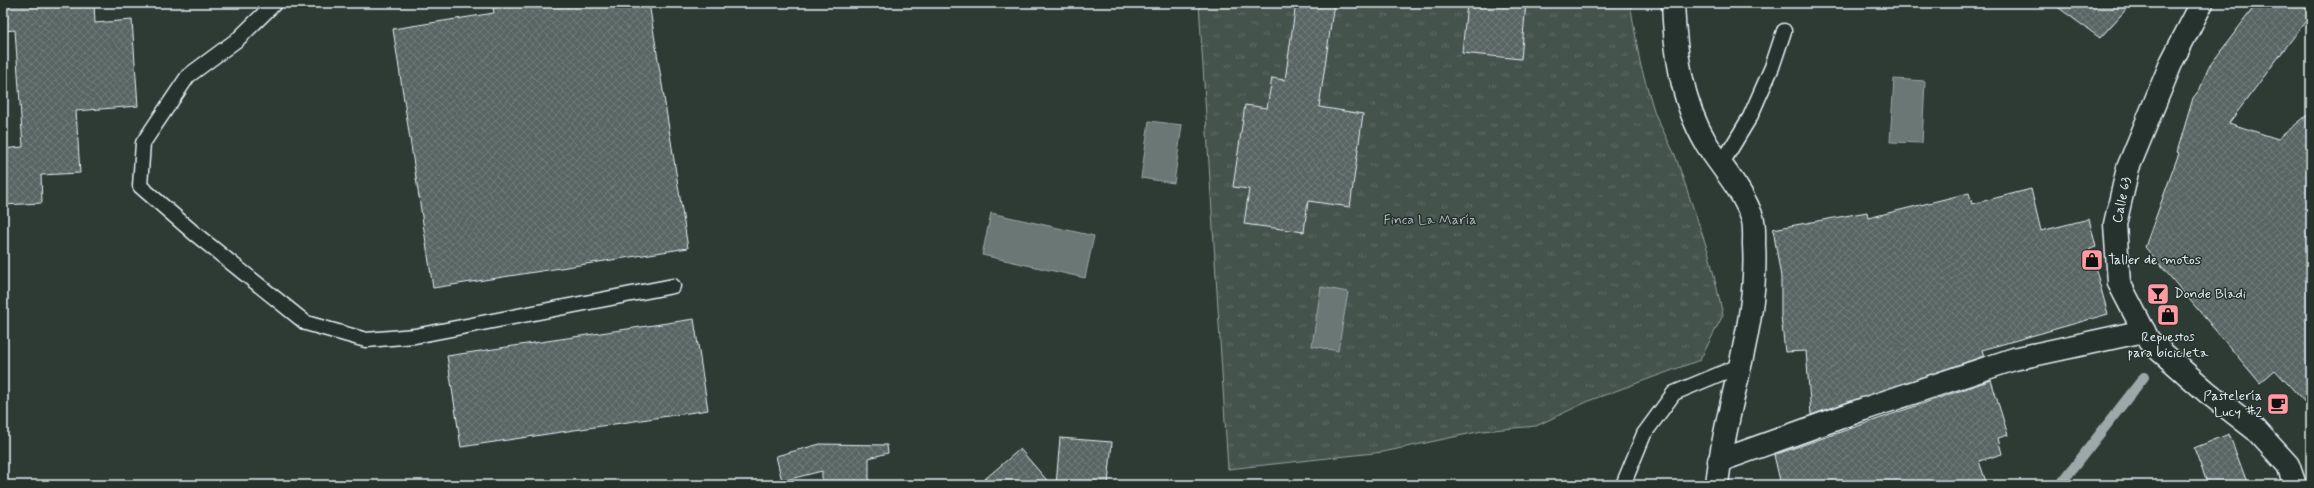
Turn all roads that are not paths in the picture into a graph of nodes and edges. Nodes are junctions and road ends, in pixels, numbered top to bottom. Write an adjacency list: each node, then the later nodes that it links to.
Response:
1 (275, 3): 6 (lane)
2 (1673, 3): 5 (main road)
3 (2202, 3): 7 (main road, Calle 63)
4 (1784, 31): 5 (lane)
5 (1721, 165): 8 (main road)
6 (673, 286)
7 (2144, 331): 9 (main road); 12 (main road, Calle 63)
8 (1739, 366): 9 (main road); 10 (lane)
9 (1719, 461): 11 (main road)
10 (1624, 485)
11 (1717, 485)
12 (2295, 485)

